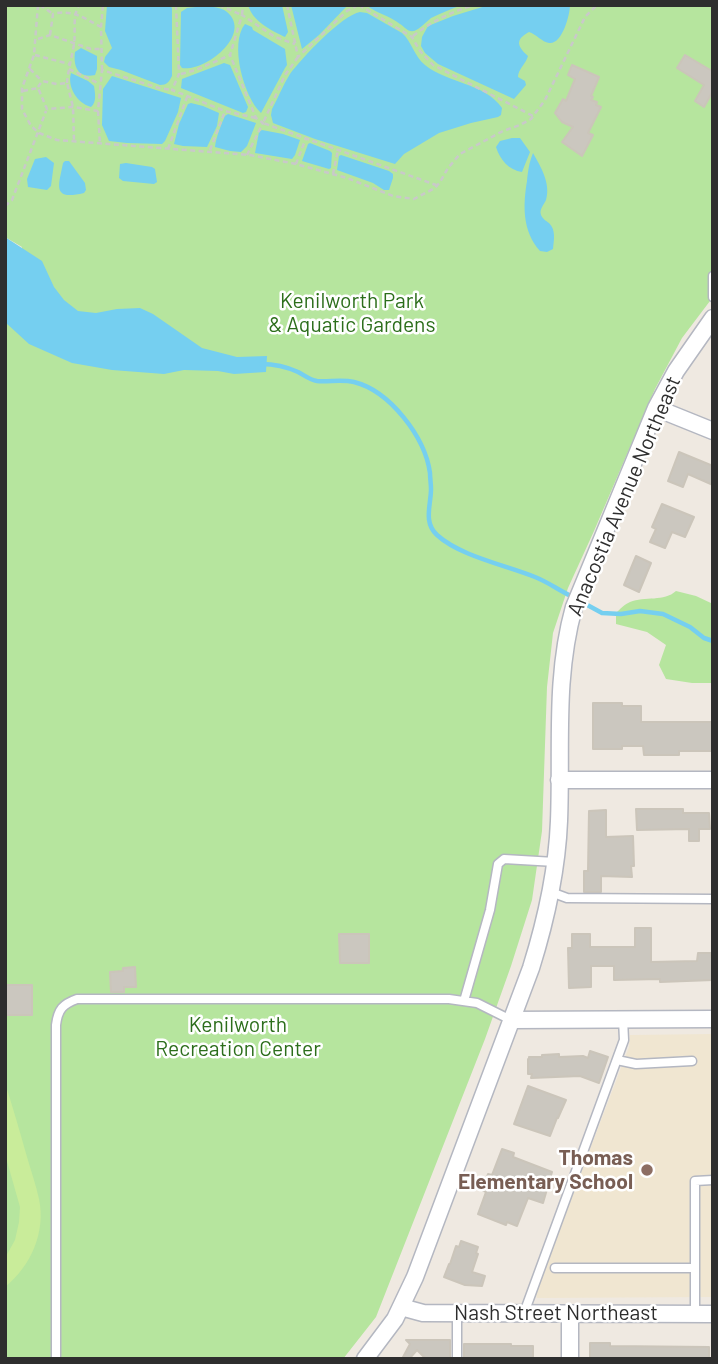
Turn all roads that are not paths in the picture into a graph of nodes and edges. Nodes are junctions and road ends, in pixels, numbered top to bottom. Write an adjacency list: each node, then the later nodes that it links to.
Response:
1 (713, 276): 2 (lane)
2 (713, 297)
3 (713, 318): 4 (street, Anacostia Avenue Northeast)
4 (656, 408): 5 (street); 6 (street, Anacostia Avenue Northeast)
5 (713, 431)
6 (559, 780): 7 (street); 8 (street, Anacostia Avenue Northeast)
7 (713, 780)
8 (555, 862): 9 (street, Anacostia Avenue Northeast); 11 (lane)
9 (551, 892): 10 (lane); 14 (street, Anacostia Avenue Northeast)
10 (713, 899)
11 (464, 1001): 14 (lane); 26 (lane)
12 (624, 1019): 13 (street); 14 (street); 15 (lane)
13 (713, 1019)
14 (511, 1020): 20 (street, Anacostia Avenue Northeast)
15 (617, 1060): 16 (lane); 22 (lane)
16 (692, 1062)
17 (713, 1181): 19 (lane)
18 (555, 1268): 19 (lane)
19 (695, 1268): 24 (lane)
20 (401, 1307): 21 (street, Nash Street Northeast); 27 (street, Anacostia Avenue Northeast)
21 (457, 1314): 22 (street, Nash Street Northeast); 28 (lane)
22 (524, 1314): 23 (street, Nash Street Northeast)
23 (570, 1314): 24 (street, Nash Street Northeast); 29 (street)
24 (695, 1314): 25 (street, Nash Street Northeast)
25 (713, 1314)
26 (55, 1359)
27 (365, 1359)
28 (457, 1359)
29 (570, 1359)

